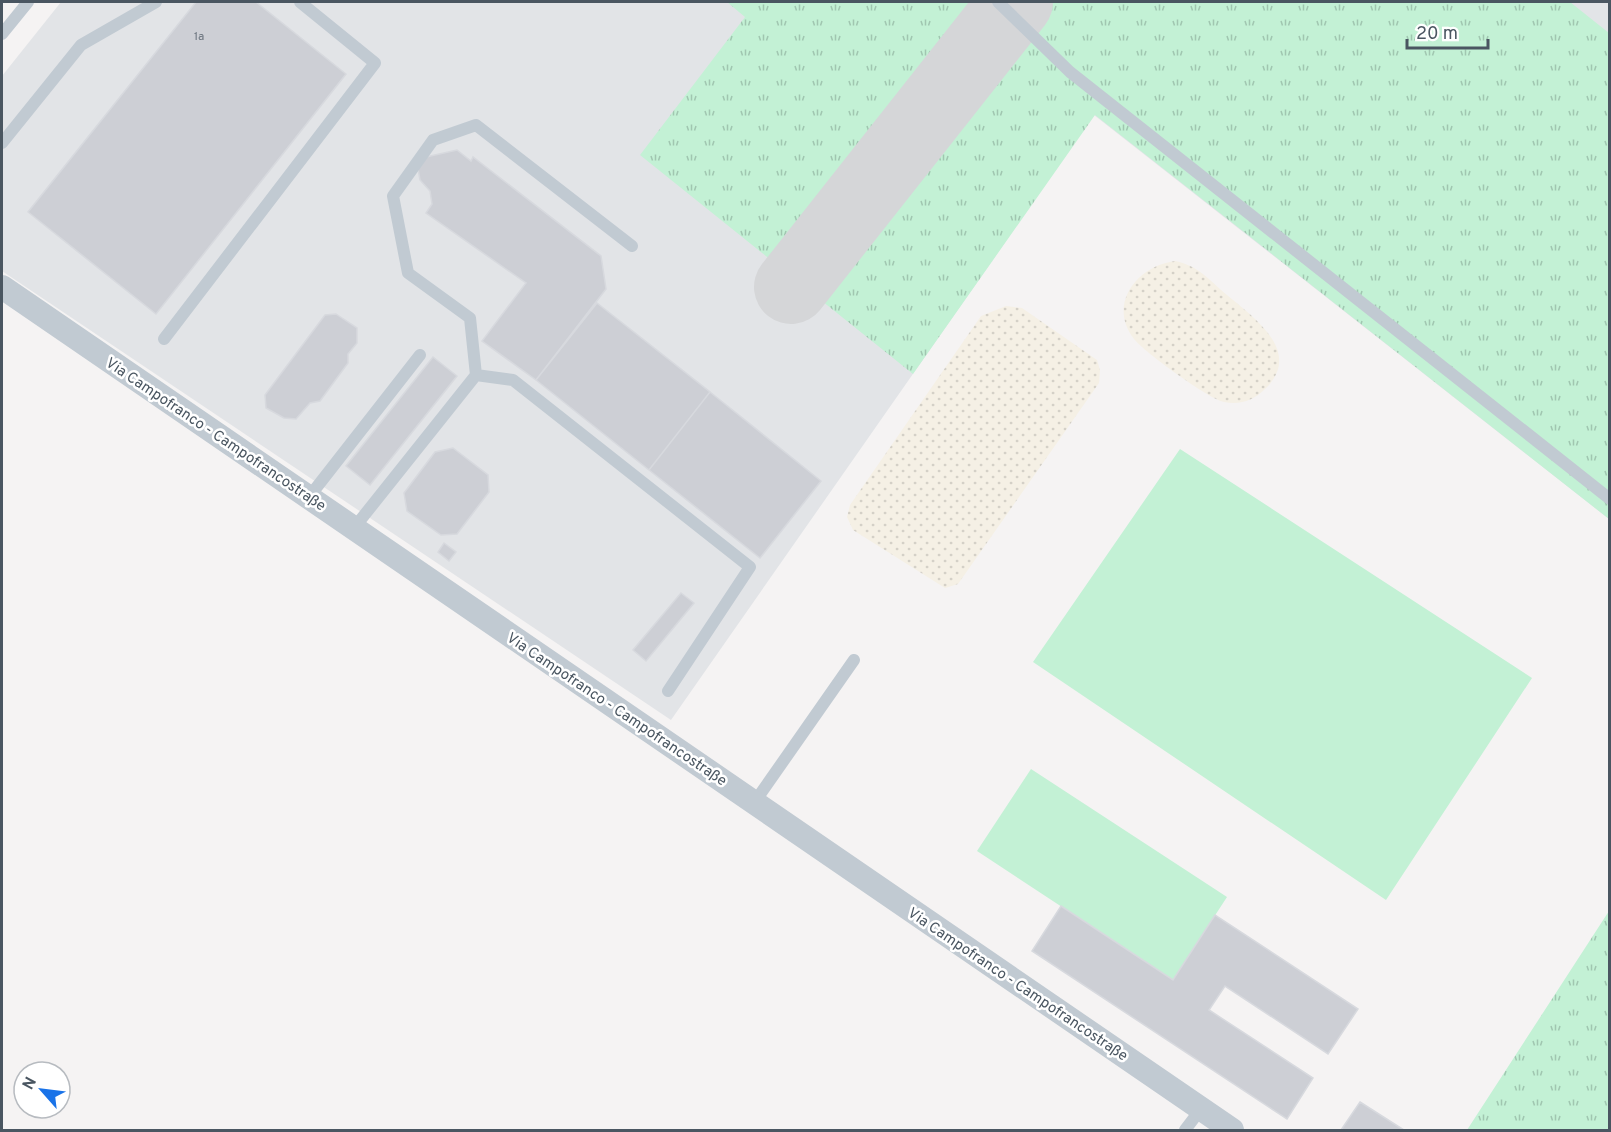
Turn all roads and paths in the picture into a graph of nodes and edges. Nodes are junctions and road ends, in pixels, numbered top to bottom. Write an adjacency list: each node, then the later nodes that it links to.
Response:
1 (28, 2): 5 (lane)
2 (156, 2): 6 (lane)
3 (300, 2): 9 (lane)
4 (998, 2): 13 (lane)
5 (2, 34)
6 (2, 143)
7 (632, 246): 11 (lane)
8 (2, 287): 12 (street, Via Campofranco - Campofrancostraße)
9 (164, 339)
10 (420, 355): 12 (lane)
11 (476, 375): 14 (lane); 16 (lane)
12 (309, 497): 14 (street, Via Campofranco - Campofrancostraße)
13 (1610, 499)
14 (354, 528): 17 (street, Via Campofranco - Campofrancostraße)
15 (854, 660): 17 (lane)
16 (668, 691)
17 (754, 803): 18 (street, Via Campofranco - Campofrancostraße)
18 (1201, 1110): 19 (lane); 20 (street, Via Campofranco - Campofrancostraße)
19 (1185, 1131)
20 (1232, 1131)

